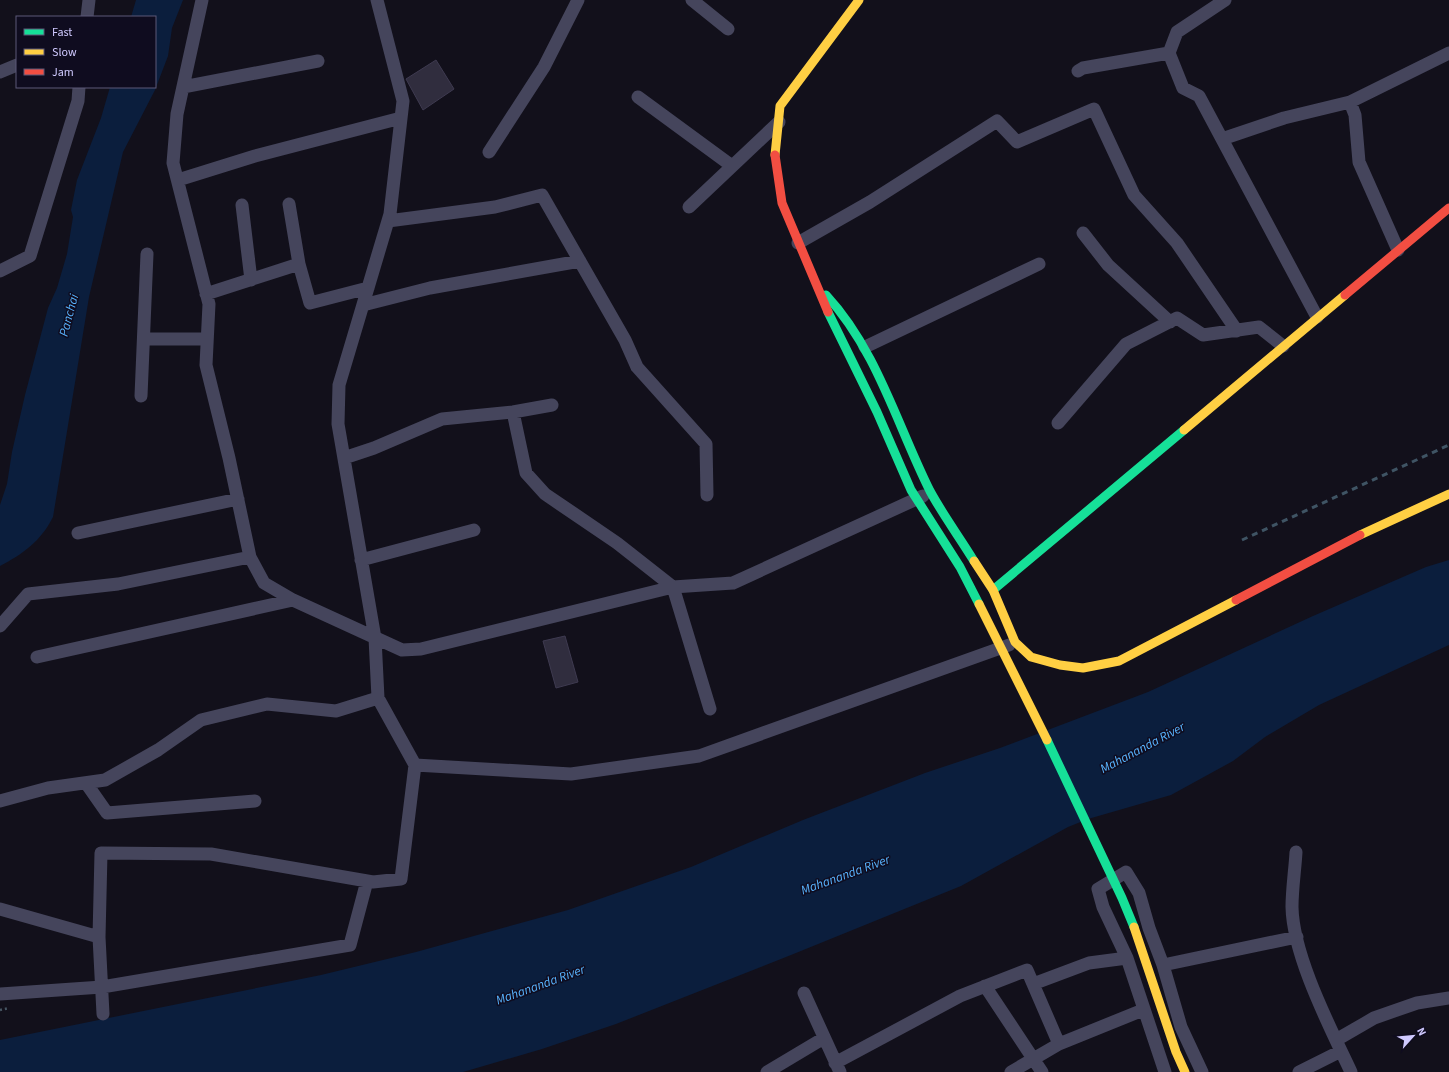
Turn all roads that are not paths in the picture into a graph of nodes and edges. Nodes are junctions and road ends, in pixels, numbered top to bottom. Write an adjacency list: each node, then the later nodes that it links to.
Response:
1 (89, 0): 8 (street)
2 (202, 0): 16 (street)
3 (377, 0): 20 (street)
4 (578, 0): 23 (street)
5 (692, 0): 9 (street)
6 (859, 0): 21 (street)
7 (1226, 0): 11 (street)
8 (87, 16)
9 (728, 29)
10 (1449, 52): 19 (street)
11 (1169, 53): 14 (street); 22 (street)
12 (318, 62): 16 (street)
13 (16, 65): 15 (street)
14 (1078, 71)
15 (0, 72)
16 (183, 87): 25 (street)
17 (79, 88): 38 (street)
18 (638, 97): 24 (street)
19 (1350, 102): 22 (street); 33 (street)
20 (402, 118): 25 (street); 30 (street)
21 (779, 122): 24 (street); 32 (street)
22 (1222, 139): 44 (street)
23 (489, 152)
24 (732, 166): 28 (street)
25 (178, 180): 42 (street)
26 (289, 204): 36 (street)
27 (242, 205): 39 (street)
28 (689, 207)
29 (1449, 208): 33 (street)
30 (388, 221): 35 (street); 41 (street)
31 (1083, 233): 45 (street)
32 (798, 243): 40 (street); 46 (street)
33 (1398, 250): 44 (street)
34 (147, 254): 47 (street)
35 (580, 261): 43 (street); 58 (street)
36 (299, 264): 39 (street); 41 (street)
37 (1040, 264): 50 (street)
38 (0, 271)
39 (251, 280): 42 (street)
40 (814, 281): 50 (street); 101 (street)
41 (368, 288): 43 (street)
42 (206, 294): 48 (street)
43 (363, 305): 55 (street)
44 (1317, 317): 49 (street)
45 (1170, 322): 46 (street); 54 (street)
46 (1237, 330): 49 (street)
47 (144, 339): 48 (street); 51 (street)
48 (207, 339): 59 (street)
49 (1283, 346): 65 (street)
50 (865, 347): 56 (street)
51 (142, 396)
52 (552, 405): 53 (street)
53 (513, 412): 55 (street); 64 (street)
54 (1058, 423)
55 (344, 458): 63 (street)
56 (931, 492): 64 (street); 65 (street)
57 (1449, 494): 69 (street)
58 (707, 495)
59 (238, 499): 61 (street); 62 (street)
60 (474, 530): 63 (street)
61 (78, 533)
62 (250, 557): 66 (street); 67 (street)
63 (362, 560): 68 (street)
64 (674, 587): 68 (street); 72 (street)
65 (993, 590): 69 (street)
66 (292, 600): 68 (street); 70 (street)
67 (0, 626)
68 (375, 638): 71 (street)
69 (1015, 642): 73 (street)
70 (37, 657)
71 (378, 698): 73 (street); 74 (street)
72 (710, 709)
73 (415, 765): 78 (street)
74 (86, 783): 75 (street); 76 (street)
75 (0, 800)
76 (255, 801)
77 (1296, 852): 81 (street)
78 (367, 881): 80 (street); 86 (street)
79 (0, 909): 80 (street)
80 (98, 937): 86 (street)
81 (1297, 937): 83 (street); 94 (street)
82 (1127, 958): 83 (street); 84 (street); 90 (street)
83 (1164, 965): 102 (street)
84 (1033, 984): 85 (street); 93 (street)
85 (985, 986): 95 (street); 96 (street)
86 (102, 987): 87 (street); 91 (street)
87 (0, 994)
88 (804, 994): 92 (street)
89 (1449, 998): 94 (street)
90 (1143, 1010): 93 (street); 100 (street)
91 (103, 1014)
92 (824, 1038): 96 (street); 97 (street)
93 (1059, 1044): 95 (street)
94 (1338, 1045): 103 (street); 104 (street)
95 (1034, 1058): 98 (street); 99 (street)
96 (838, 1067)
97 (767, 1072)
98 (1011, 1072)
99 (1042, 1072)
100 (1165, 1072)
101 (1185, 1072)
102 (1202, 1072)
103 (1299, 1072)
104 (1351, 1072)

